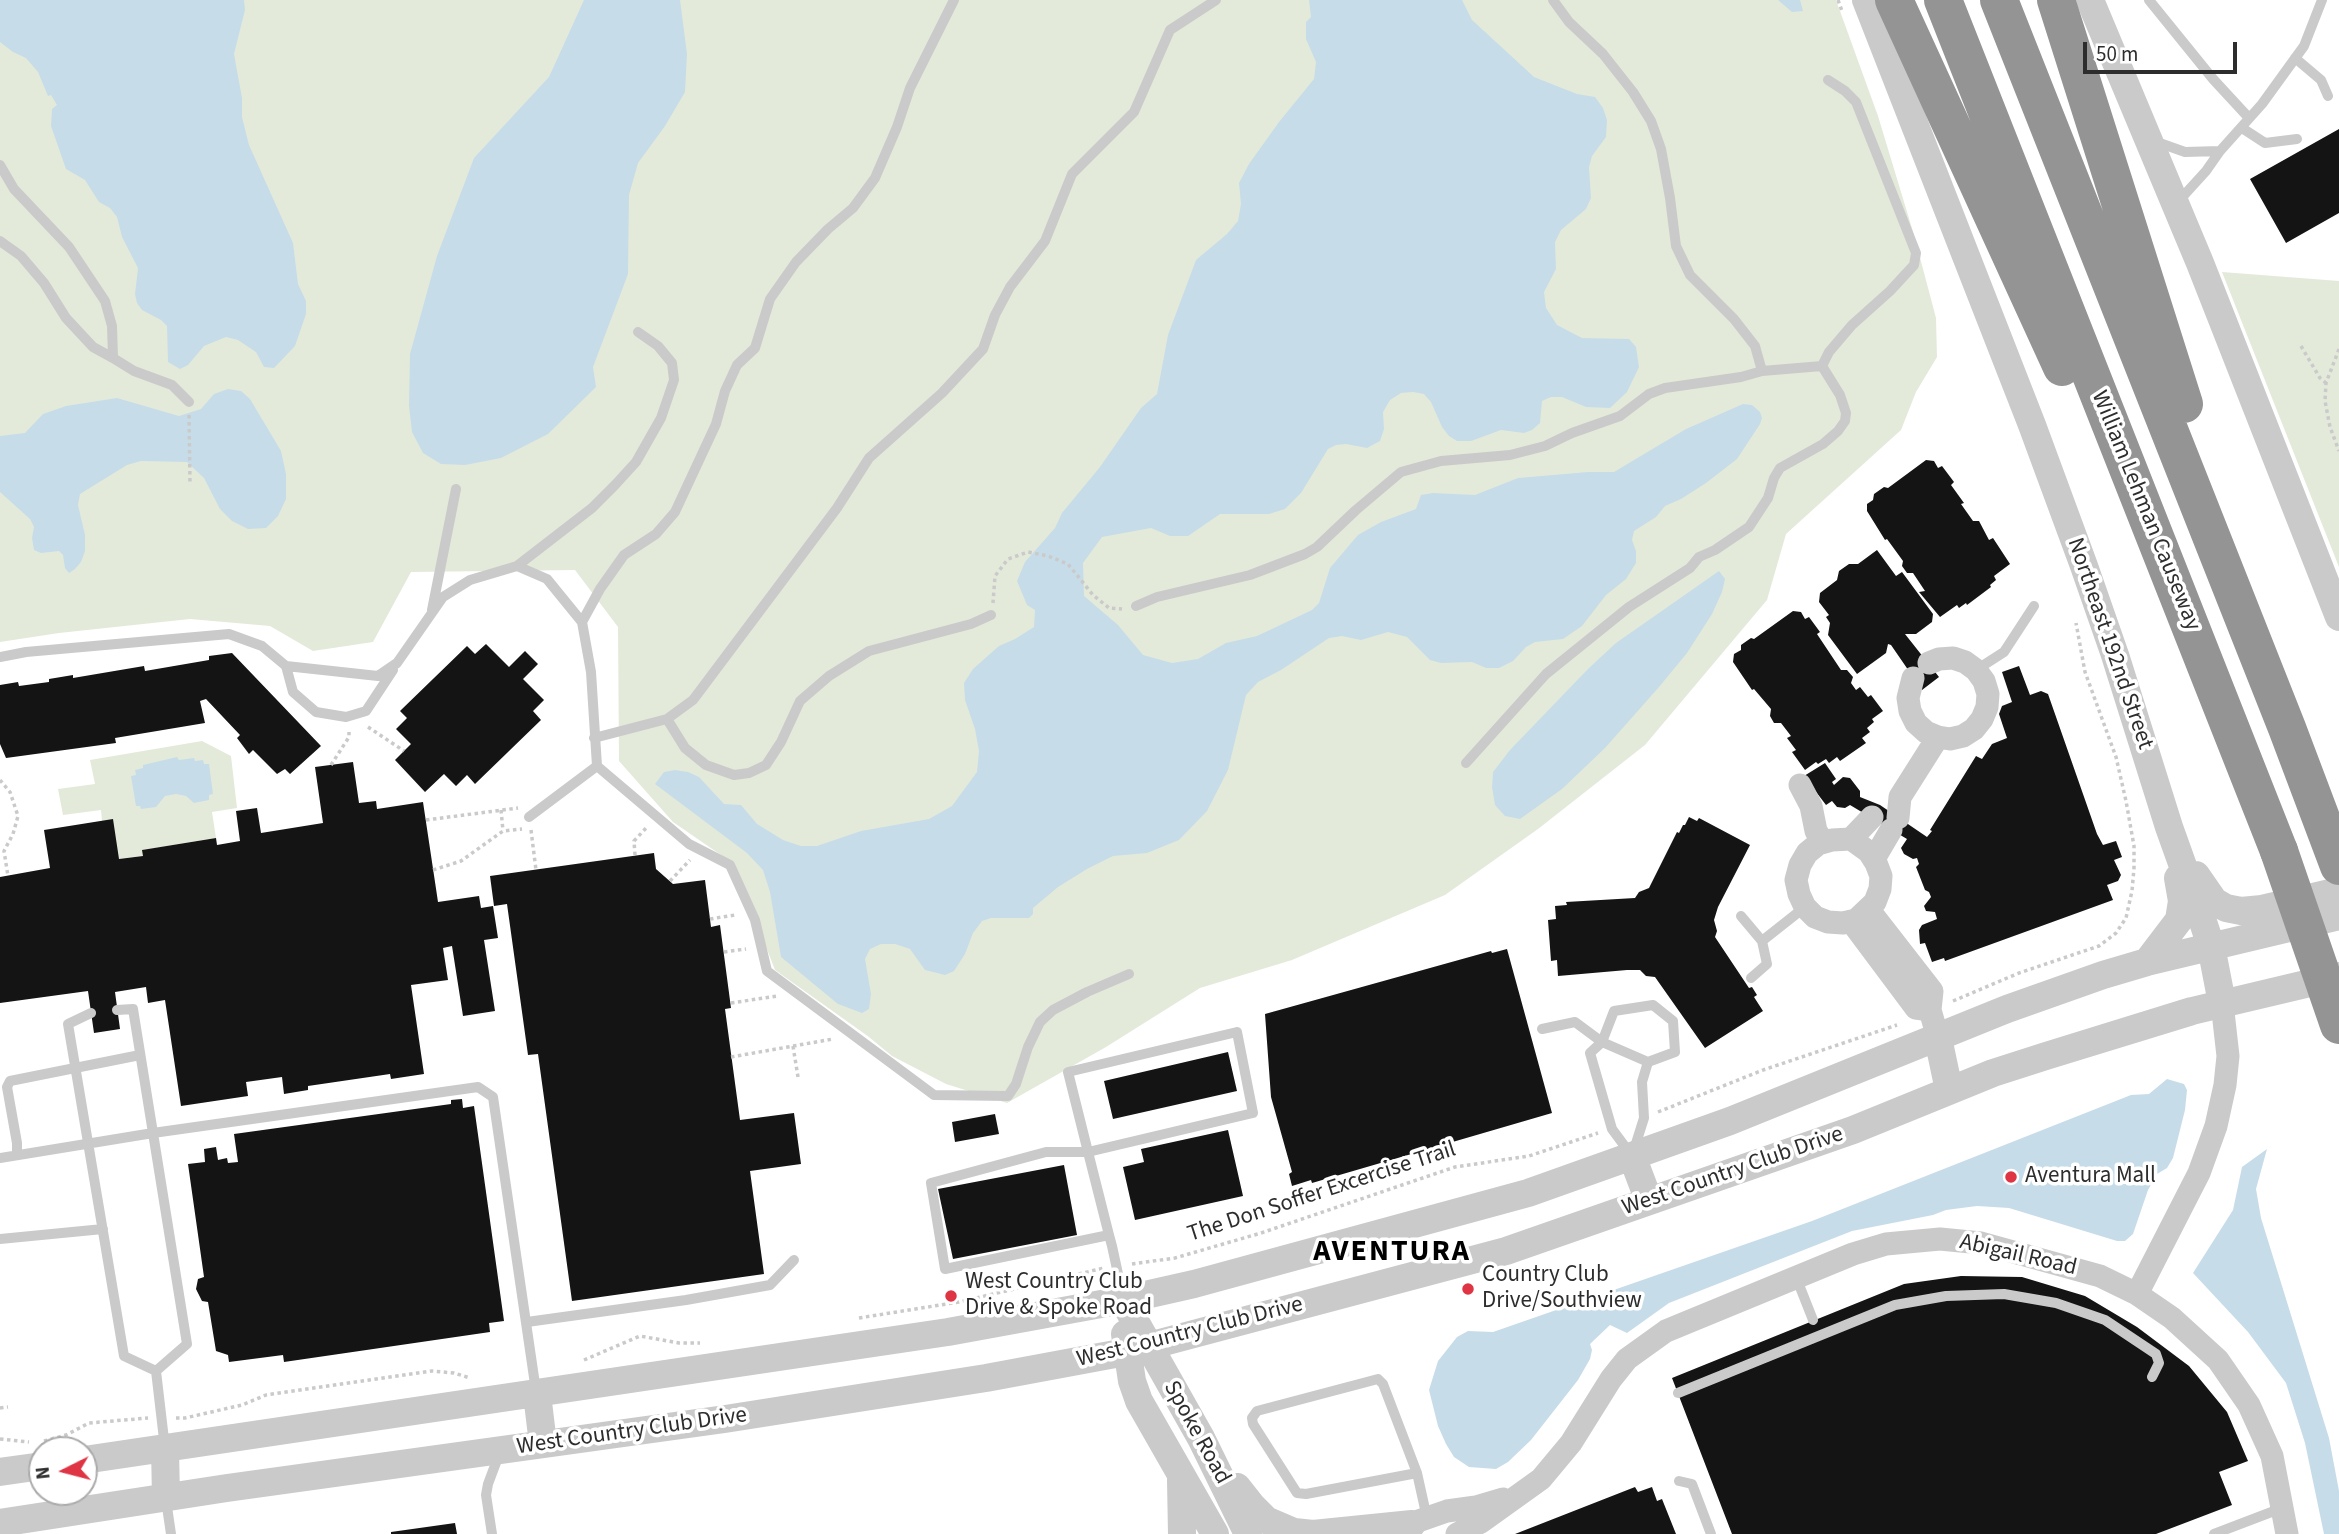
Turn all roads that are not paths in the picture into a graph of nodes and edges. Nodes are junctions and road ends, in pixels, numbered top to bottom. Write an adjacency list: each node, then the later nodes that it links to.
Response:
1 (954, 0): 36 (lane)
2 (1216, 0): 41 (lane)
3 (1553, 0): 26 (lane)
4 (1866, 0): 50 (street, Northeast 192nd Street)
5 (1894, 0): 29 (highway)
6 (1943, 0): 29 (highway, William Lehman Causeway)
7 (1999, 0): 46 (highway)
8 (2056, 0): 46 (highway)
9 (2090, 0): 17 (street)
10 (2149, 0): 15 (lane)
11 (2322, 0): 12 (lane)
12 (2295, 58): 14 (lane); 15 (lane)
13 (1828, 80): 25 (lane)
14 (2328, 96)
15 (2249, 118): 16 (lane)
16 (2242, 128): 18 (lane); 19 (lane)
17 (2149, 139): 19 (lane); 21 (street)
18 (2297, 139)
19 (2220, 151): 21 (lane)
20 (0, 165): 24 (lane)
21 (2176, 204): 35 (street)
22 (0, 241): 24 (lane)
23 (638, 332): 30 (lane)
24 (113, 358): 27 (lane)
25 (1822, 366): 26 (lane); 44 (lane)
26 (1762, 371): 31 (lane)
27 (189, 402)
28 (456, 489): 33 (lane)
29 (2154, 532): 69 (highway, William Lehman Causeway, bridge)
30 (517, 566): 33 (lane); 36 (lane)
31 (1136, 606)
32 (2034, 606): 40 (lane)
33 (430, 615): 38 (lane)
34 (991, 615): 41 (lane)
35 (2339, 617)
36 (582, 622): 43 (lane)
37 (0, 657): 39 (lane)
38 (397, 663): 39 (lane); 39 (lane)
39 (286, 666)
40 (1976, 670): 42 (street); 42 (street)
41 (667, 719): 43 (lane)
42 (1938, 737): 48 (street)
43 (594, 738): 45 (lane)
44 (1466, 763)
45 (597, 766): 49 (lane); 63 (lane)
46 (2309, 784): 53 (highway)
47 (1800, 785): 52 (street)
48 (1888, 813): 51 (street); 54 (street)
49 (529, 817)
50 (2169, 827): 55 (street); 61 (street, Northeast 192nd Street); 62 (street)
51 (1851, 839): 52 (street); 54 (street)
52 (1823, 842): 56 (street)
53 (2334, 852)
54 (1874, 859): 58 (street)
55 (2339, 891)
56 (1805, 907): 58 (street); 60 (lane)
57 (1741, 916): 60 (lane)
58 (1860, 916): 71 (street)
59 (2339, 916): 61 (street, West Country Club Drive)
60 (1762, 941): 65 (lane)
61 (2211, 947): 62 (street, West Country Club Drive); 66 (street, Northeast 192nd Street)
62 (2147, 962): 71 (street, West Country Club Drive)
63 (1129, 974)
64 (2339, 976): 66 (street, West Country Club Drive)
65 (1751, 978)
66 (2222, 1003): 76 (street, West Country Club Drive); 89 (street, Northeast 192nd Street)
67 (117, 1010): 73 (lane)
68 (91, 1013): 75 (lane)
69 (2339, 1025)
70 (1542, 1029): 72 (lane)
71 (1938, 1038): 76 (street); 81 (street, West Country Club Drive)
72 (1602, 1042): 74 (lane); 74 (lane); 81 (lane)
73 (140, 1055): 75 (lane); 77 (lane)
74 (1648, 1062): 81 (lane)
75 (76, 1067): 78 (lane); 80 (lane)
76 (1949, 1090): 83 (street, West Country Club Drive)
77 (153, 1133): 78 (lane); 92 (lane); 94 (lane)
78 (89, 1144): 80 (lane); 84 (lane)
79 (1088, 1152): 79 (lane); 85 (lane); 85 (lane)
80 (17, 1155): 82 (lane)
81 (1632, 1156): 83 (street); 90 (street, West Country Club Drive)
82 (0, 1158)
83 (1649, 1201): 93 (street, West Country Club Drive)
84 (103, 1229): 86 (lane); 94 (lane)
85 (1109, 1235): 90 (lane)
86 (0, 1239)
87 (794, 1260): 92 (lane)
88 (1796, 1277): 89 (street, Abigail Road); 91 (lane); 108 (street, Abigail Road)
89 (2137, 1294): 110 (street, Abigail Road)
90 (1123, 1300): 93 (street, Spoke Road); 97 (street, West Country Club Drive)
91 (1813, 1320)
92 (527, 1322): 97 (lane)
93 (1137, 1349): 98 (street, Spoke Road); 99 (street, West Country Club Drive); 106 (street, Spoke Road)
94 (156, 1371): 100 (lane)
95 (2152, 1377): 96 (lane)
96 (1678, 1393)
97 (537, 1394): 99 (street); 100 (street, West Country Club Drive)
98 (1201, 1438): 112 (street); 118 (street, Spoke Road)
99 (543, 1444): 101 (street, West Country Club Drive)
100 (165, 1448): 102 (street, West Country Club Drive); 109 (street)
101 (501, 1450): 109 (street, West Country Club Drive); 115 (lane)
102 (98, 1458)
103 (28, 1468): 104 (street)
104 (0, 1472)
105 (1417, 1473): 105 (lane); 112 (lane)
106 (1180, 1474): 116 (street); 117 (street, Spoke Road)
107 (1679, 1480): 121 (lane)
108 (1523, 1493): 112 (street, Abigail Road); 120 (street, Abigail Road)
109 (166, 1497): 111 (street, West Country Club Drive); 114 (lane)
110 (2282, 1508): 113 (lane); 122 (street, Abigail Road)
111 (0, 1523)
112 (1421, 1525): 119 (street, Abigail Road)
113 (2218, 1533)
114 (171, 1534)
115 (492, 1534)
116 (1182, 1534)
117 (1215, 1534)
118 (1248, 1534)
119 (1382, 1534)
120 (1457, 1534)
121 (1711, 1534)
122 (2287, 1534)

